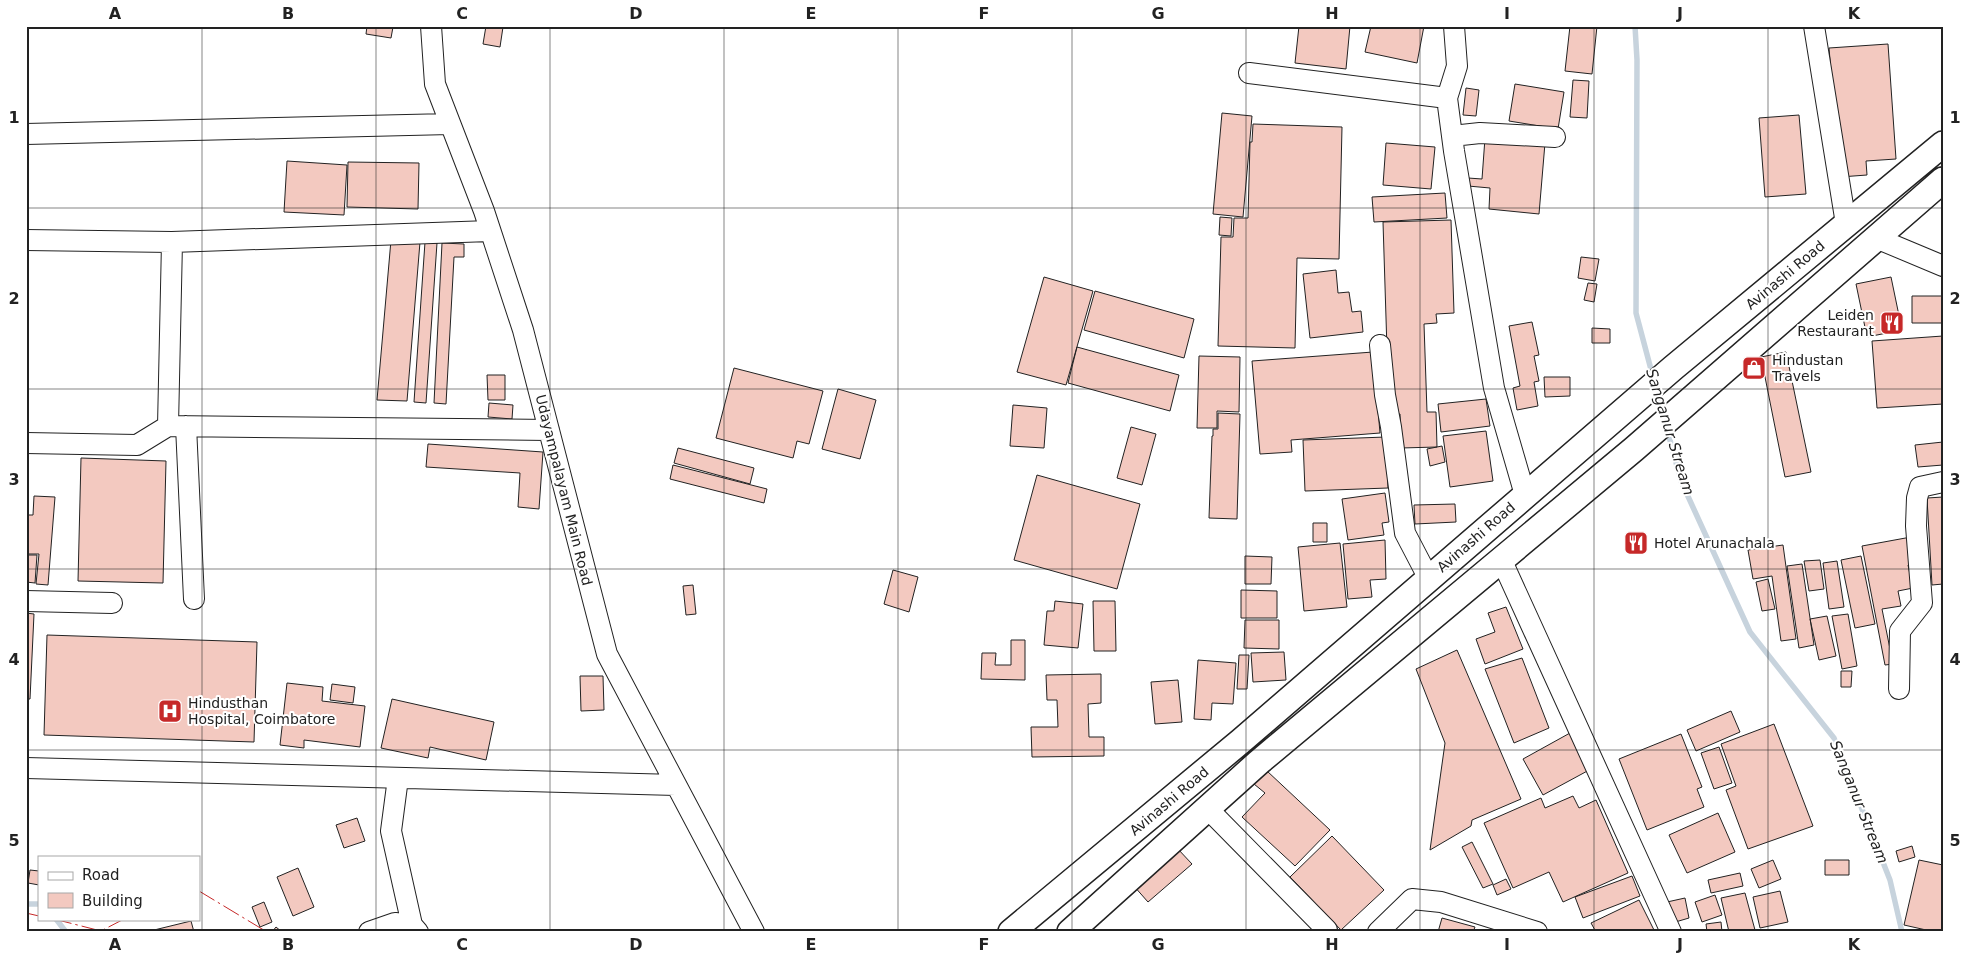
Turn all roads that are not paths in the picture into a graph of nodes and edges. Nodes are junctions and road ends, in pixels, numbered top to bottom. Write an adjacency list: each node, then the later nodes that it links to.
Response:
1 (431, 26): 6 (street, Udayampalayam Main Road)
2 (1454, 26): 5 (street)
3 (1814, 26): 13 (street)
4 (1249, 73): 5 (street)
5 (1447, 98): 8 (street)
6 (450, 124): 7 (street); 14 (street, Udayampalayam Main Road)
7 (26, 134)
8 (1452, 136): 9 (street); 24 (street)
9 (1555, 137)
10 (1943, 144): 11 (main road, Avinashi Road)
11 (1913, 168): 12 (main road); 13 (main road, Avinashi Road)
12 (1936, 186): 15 (main road)
13 (1846, 224): 24 (main road, Avinashi Road)
14 (490, 231): 17 (street); 21 (street, Udayampalayam Main Road)
15 (1876, 238): 18 (street); 25 (main road)
16 (26, 240): 17 (street)
17 (172, 242): 20 (street)
18 (1943, 266)
19 (1380, 345): 26 (street)
20 (177, 426): 21 (street); 22 (street); 27 (street)
21 (549, 430): 33 (street, Udayampalayam Main Road)
22 (26, 443)
23 (1943, 482): 30 (street)
24 (1525, 495): 26 (main road, Avinashi Road)
25 (1501, 559): 34 (main road); 43 (street)
26 (1429, 578): 39 (main road, Avinashi Road)
27 (194, 599)
28 (26, 601): 29 (street)
29 (112, 603)
30 (1900, 690)
31 (26, 768): 32 (street)
32 (398, 778): 33 (street); 35 (street)
33 (676, 785): 38 (street, Udayampalayam Main Road)
34 (1207, 808): 36 (street); 40 (main road)
35 (415, 929): 37 (street)
36 (1327, 930)
37 (369, 932)
38 (754, 932)
39 (1012, 932)
40 (1070, 932)
41 (1378, 932): 42 (street)
42 (1537, 932)
43 (1671, 932)

